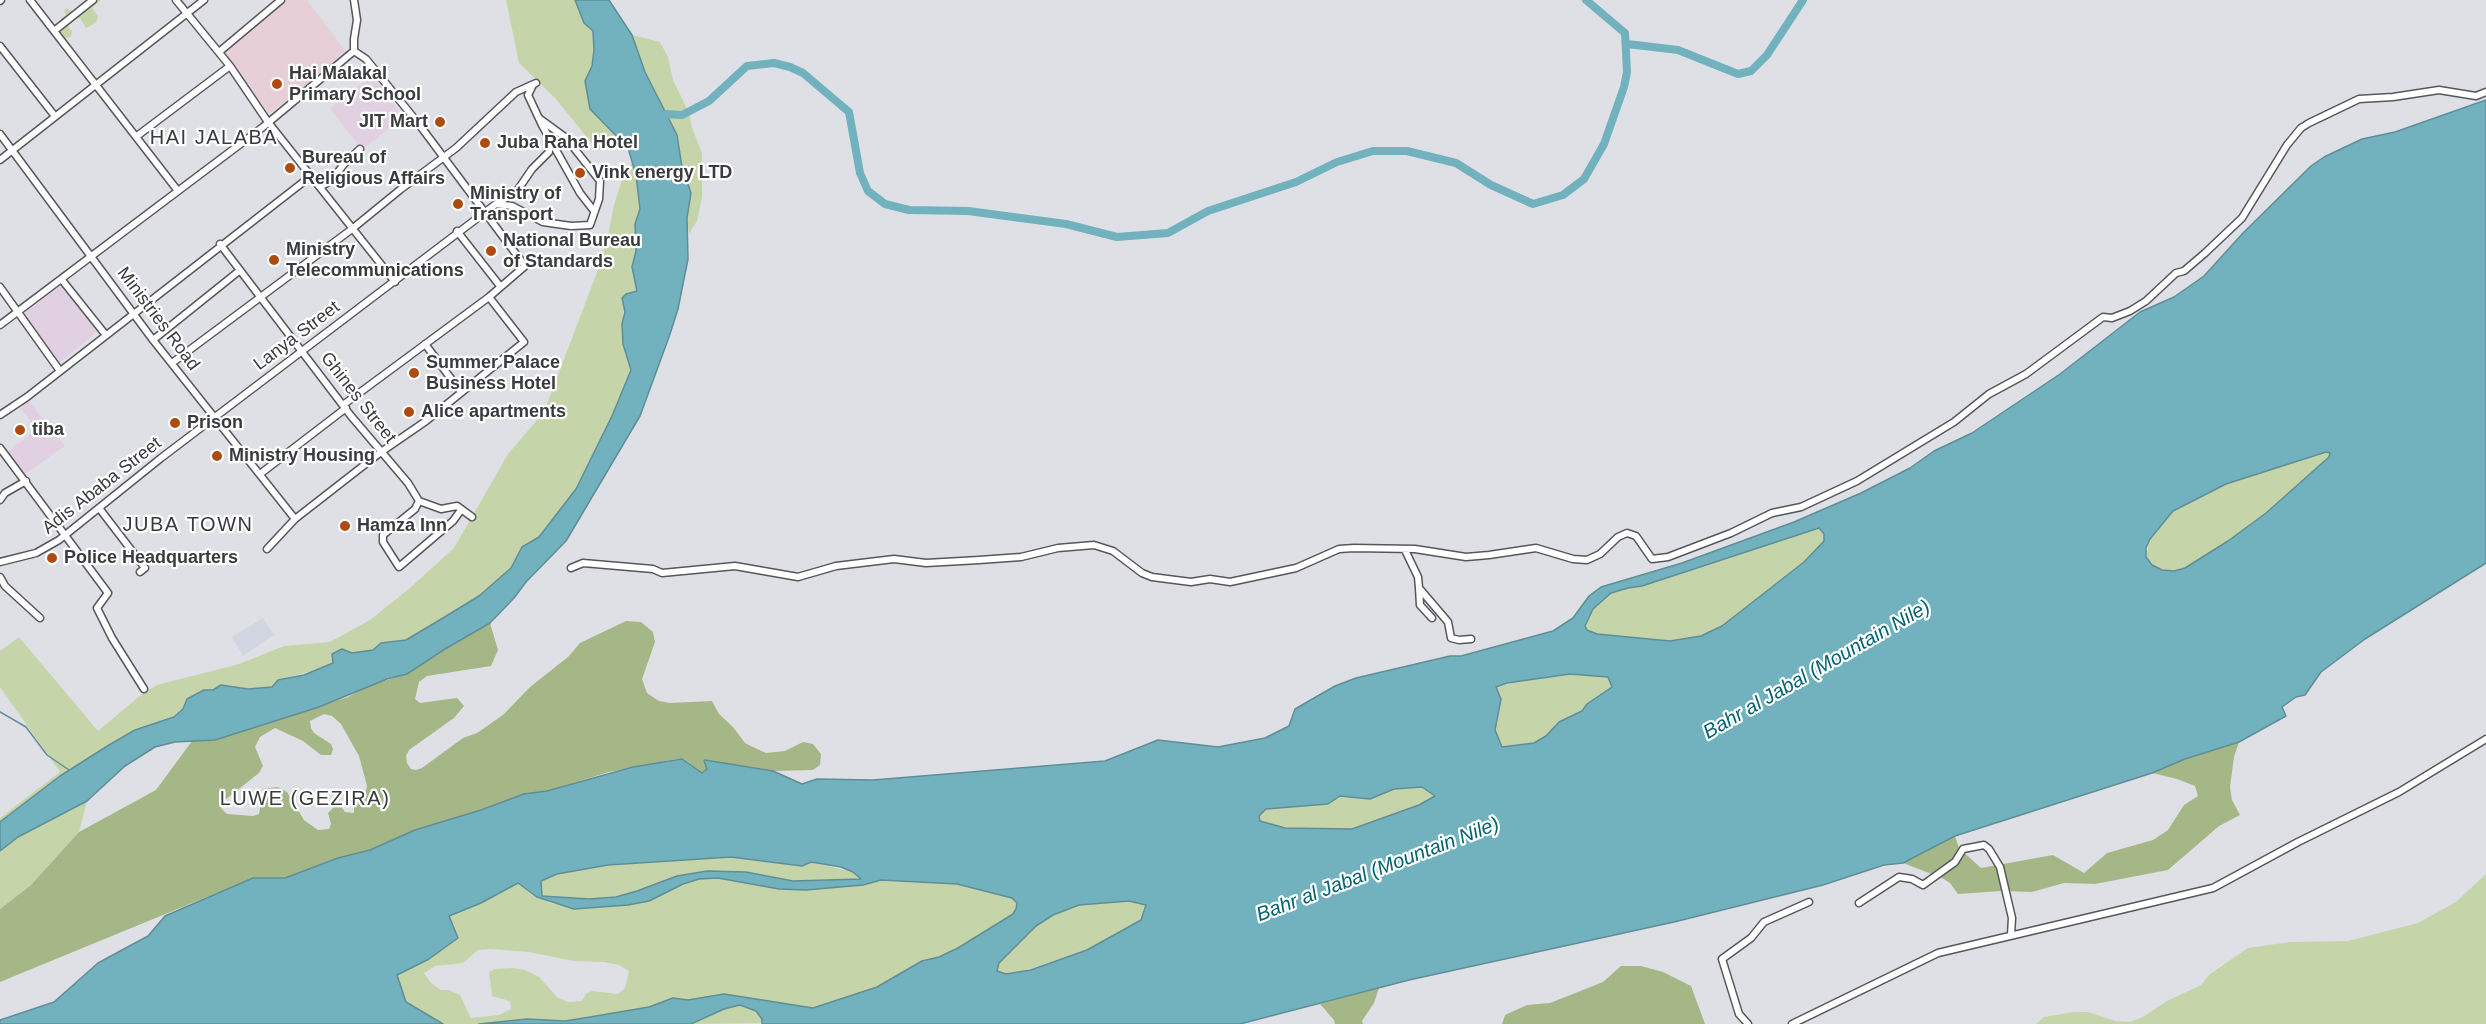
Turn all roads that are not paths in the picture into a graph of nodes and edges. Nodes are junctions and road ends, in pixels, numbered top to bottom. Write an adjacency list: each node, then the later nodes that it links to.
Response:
1 (30, 0): 8 (street)
2 (93, 0): 8 (street)
3 (176, 0): 7 (street)
4 (204, 0): 7 (street)
5 (281, 0): 11 (street)
6 (354, 0): 10 (street)
7 (188, 14): 11 (street); 13 (street)
8 (54, 32): 13 (street)
9 (0, 46): 15 (street)
10 (354, 51): 17 (street); 23 (street)
11 (219, 52): 12 (street)
12 (230, 66): 17 (street); 19 (street)
13 (95, 84): 15 (street); 19 (street)
14 (2486, 92): 67 (street)
15 (54, 115): 22 (street)
16 (540, 119): 20 (street); 23 (street); 29 (street)
17 (268, 122): 25 (street); 27 (street)
18 (0, 134): 22 (street, Ministries Road)
19 (137, 136): 27 (street)
20 (550, 141): 28 (street, Lanya Street); 29 (street)
21 (360, 149): 26 (street)
22 (13, 150): 24 (street); 34 (street, Ministries Road)
23 (444, 156): 30 (street); 31 (street)
24 (0, 160)
25 (311, 176): 26 (street); 33 (street)
26 (320, 187): 31 (street)
27 (178, 191): 34 (street)
28 (498, 203): 29 (street); 30 (street, Lanya Street)
29 (594, 211)
30 (483, 212): 32 (street, Lanya Street); 38 (street)
31 (352, 229): 37 (street); 41 (street)
32 (457, 231): 37 (street, Lanya Street); 38 (street)
33 (220, 244): 35 (street, Ghines Street); 42 (street)
34 (92, 257): 36 (street); 42 (street, Ministries Road)
35 (239, 271): 41 (street, Ghines Street); 46 (street)
36 (62, 280): 43 (street); 45 (street)
37 (394, 282): 48 (street, Lanya Street)
38 (500, 286): 40 (street)
39 (0, 287): 43 (street)
40 (489, 297): 47 (street); 51 (street)
41 (260, 298): 48 (street, Ghines Street); 49 (street)
42 (133, 312): 45 (street); 46 (street, Ministries Road)
43 (17, 313): 44 (street); 50 (street)
44 (0, 326)
45 (105, 334): 50 (street)
46 (153, 340): 49 (street, Ministries Road)
47 (426, 344): 51 (street); 52 (street)
48 (302, 350): 52 (street, Ghines Street); 54 (street, Lanya Street)
49 (172, 363): 54 (street, Ministries Road)
50 (60, 371): 53 (street)
51 (462, 392): 56 (street)
52 (344, 406): 56 (street, Ghines Street); 57 (street)
53 (0, 415)
54 (215, 418): 57 (street, Ministries Road); 61 (street, Adis Ababa Street)
55 (0, 448): 58 (street)
56 (381, 452): 60 (street, Ghines Street); 64 (street)
57 (260, 474): 64 (street, Ministries Road)
58 (26, 481): 59 (street); 65 (street)
59 (0, 500)
60 (419, 501): 62 (street); 62 (street)
61 (99, 508): 65 (street, Adis Ababa Street); 70 (street)
62 (461, 510): 63 (street)
63 (472, 517)
64 (296, 519): 66 (street)
65 (66, 535): 68 (street, Adis Ababa Street); 76 (street)
66 (267, 549)
67 (1405, 550): 69 (street); 72 (street)
68 (0, 561)
69 (571, 568)
70 (140, 572)
71 (0, 577): 73 (street)
72 (1419, 588): 74 (street); 75 (street)
73 (40, 618)
74 (1432, 618)
75 (1471, 639)
76 (144, 689)
77 (2486, 739): 80 (street)
78 (1809, 902): 81 (street)
79 (1859, 903): 80 (street)
80 (2011, 935): 82 (street)
81 (1748, 1024)
82 (1792, 1024)

